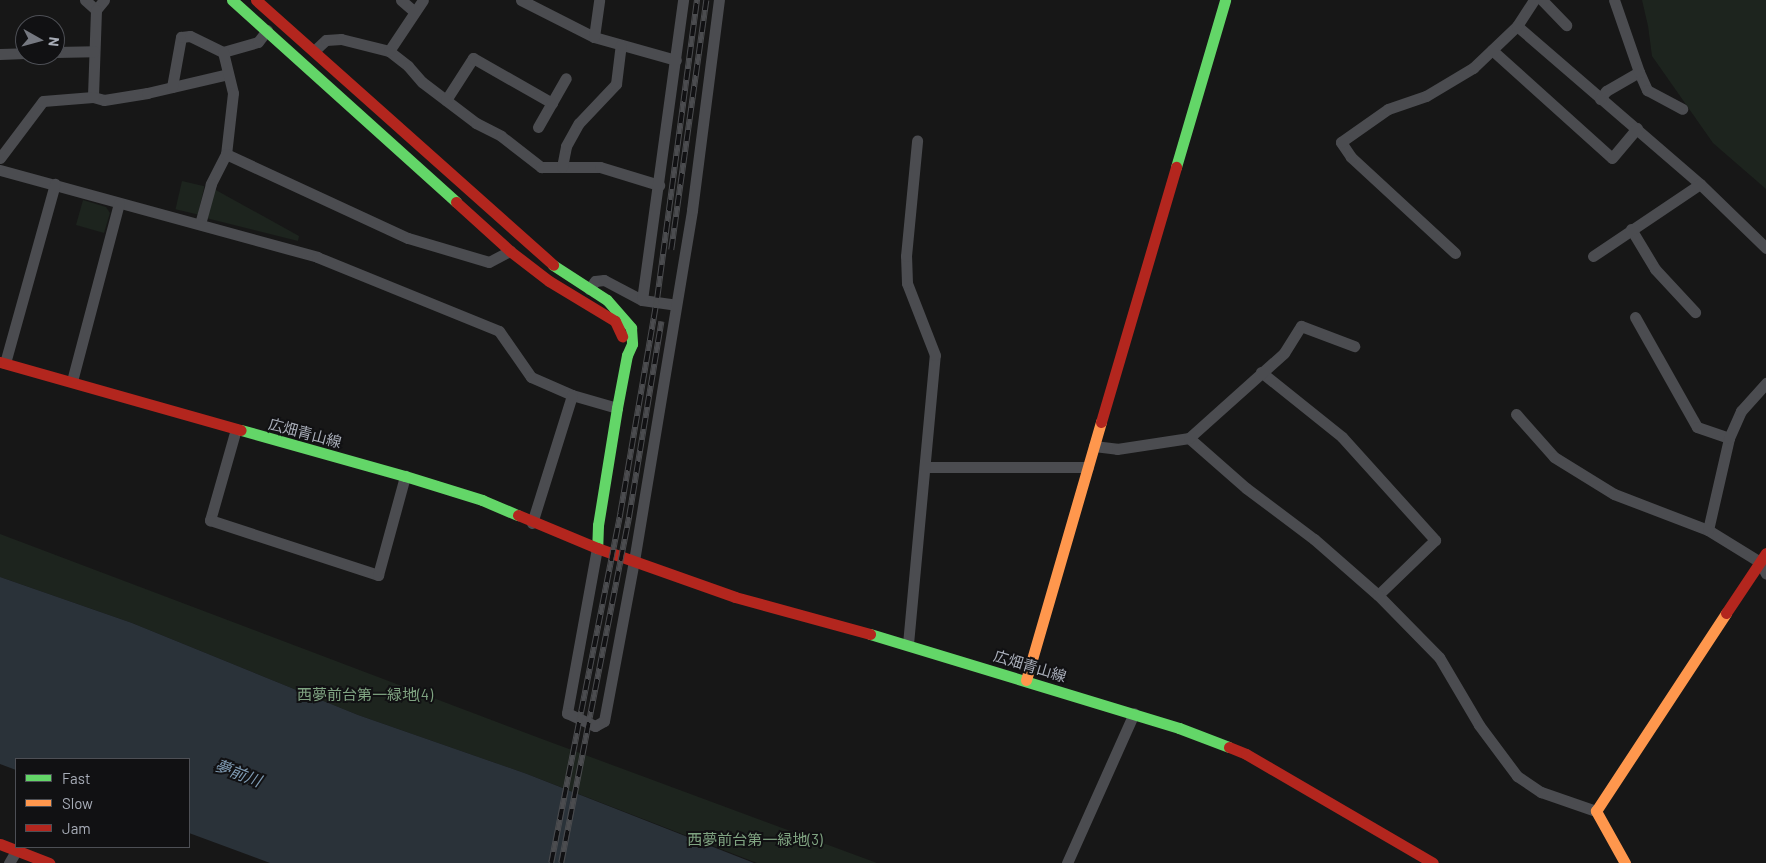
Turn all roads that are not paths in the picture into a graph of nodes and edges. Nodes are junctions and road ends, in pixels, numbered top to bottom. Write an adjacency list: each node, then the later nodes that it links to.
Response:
1 (85, 0): 15 (street)
2 (104, 0): 15 (street)
3 (232, 0): 19 (main road)
4 (256, 0): 24 (main road)
5 (402, 0): 16 (street)
6 (423, 0): 16 (street)
7 (521, 0): 20 (street)
8 (599, 0): 20 (street)
9 (683, 0): 30 (street)
10 (719, 0): 59 (street)
11 (1225, 0): 74 (main road)
12 (1534, 0): 18 (street)
13 (1542, 0): 17 (street)
14 (1614, 0): 31 (street)
15 (96, 10): 23 (street)
16 (415, 12): 25 (street)
17 (1566, 24)
18 (1517, 26): 22 (street); 37 (street)
19 (267, 30): 27 (street); 54 (main road)
20 (594, 37): 21 (street)
21 (621, 44): 30 (street); 45 (street)
22 (1492, 50): 41 (street); 55 (street)
23 (94, 51): 26 (street); 35 (street)
24 (314, 51): 25 (street); 57 (main road)
25 (389, 51): 36 (street)
26 (65, 52)
27 (223, 52): 32 (street); 34 (street)
28 (15, 53): 29 (street)
29 (0, 54)
30 (676, 60): 49 (street)
31 (1639, 72): 37 (street); 39 (street)
32 (228, 74): 34 (street); 43 (street)
33 (566, 78): 38 (street)
34 (172, 87): 35 (street)
35 (93, 97): 44 (street)
36 (446, 100): 38 (street); 45 (street)
37 (1600, 100): 41 (street)
38 (552, 102): 40 (street)
39 (1682, 109)
40 (538, 127)
41 (1638, 128): 48 (street)
42 (917, 141): 75 (street)
43 (226, 154): 51 (street); 54 (street)
44 (0, 158)
45 (562, 167): 49 (street)
46 (0, 170): 47 (street)
47 (54, 184): 50 (street); 64 (street)
48 (1700, 184): 52 (street); 53 (street)
49 (659, 185): 58 (street)
50 (119, 203): 51 (street); 66 (street)
51 (200, 224): 68 (street)
52 (1631, 229): 56 (street); 60 (street)
53 (1766, 248)
54 (510, 251): 63 (main road)
55 (1455, 254)
56 (1594, 256)
57 (590, 289): 58 (street); 63 (main road)
58 (642, 300): 59 (street)
59 (676, 305): 82 (street)
60 (1695, 312)
61 (1635, 317): 73 (street)
62 (1354, 346): 65 (street)
63 (627, 355): 69 (main road)
64 (2, 363): 66 (main road, 広畑青山線)
65 (1261, 372): 72 (street); 84 (street)
66 (72, 381): 71 (main road, 広畑青山線)
67 (1766, 383): 73 (street)
68 (572, 395): 69 (street); 78 (street)
69 (617, 408): 80 (main road)
70 (1516, 414): 79 (street)
71 (236, 429): 77 (main road, 広畑青山線); 77 (street)
72 (1189, 438): 74 (street); 84 (street)
73 (1729, 438): 79 (street)
74 (1094, 446): 76 (main road)
75 (925, 467): 76 (street); 85 (street)
76 (1088, 467): 86 (main road)
77 (405, 476): 78 (main road, 広畑青山線)
78 (532, 522): 80 (main road, 広畑青山線)
79 (1708, 530): 81 (street)
80 (596, 548): 82 (main road, 広畑青山線); 82 (street)
81 (1763, 557): 83 (street); 88 (main road)
82 (634, 561): 85 (main road, 広畑青山線)
83 (1766, 574)
84 (1378, 595): 88 (street)
85 (908, 644): 86 (main road, 広畑青山線)
86 (1026, 680): 87 (main road, 広畑青山線)
87 (1134, 713): 93 (street); 94 (main road, 広畑青山線)
88 (1596, 811): 95 (main road)
89 (0, 844): 90 (main road)
90 (16, 851): 91 (street); 92 (main road)
91 (9, 863)
92 (49, 863)
93 (1066, 863)
94 (1433, 863)
95 (1626, 863)

